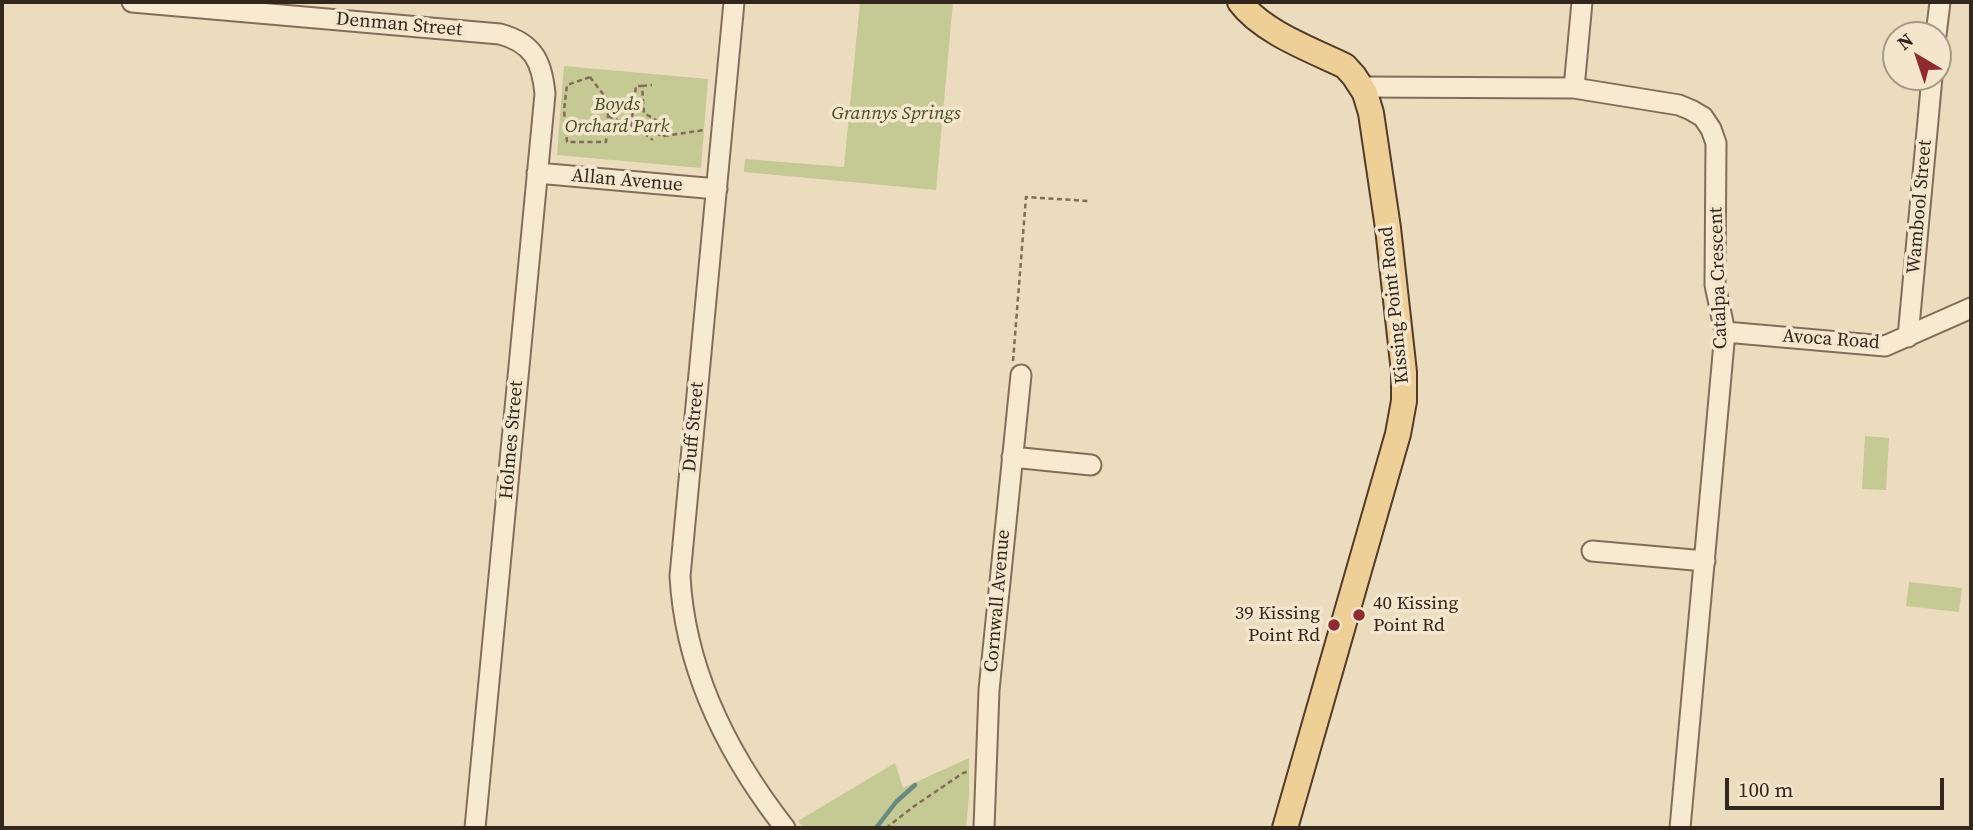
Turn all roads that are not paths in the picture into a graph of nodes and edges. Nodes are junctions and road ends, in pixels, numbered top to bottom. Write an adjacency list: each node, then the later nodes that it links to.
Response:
1 (132, 2): 7 (street, Denman Street)
2 (734, 2): 12 (street, Duff Street)
3 (1240, 2): 8 (main road, Kissing Point Road)
4 (1582, 2): 9 (street)
5 (1940, 2): 6 (street)
6 (1938, 21)
7 (534, 54): 11 (street, Holmes Street)
8 (1361, 87): 9 (street, Catalpa Crescent); 24 (main road, Kissing Point Road)
9 (1574, 88): 14 (street, Catalpa Crescent)
10 (1931, 91): 15 (street, Wambool Street)
11 (537, 173): 12 (street, Allan Avenue); 21 (street, Holmes Street)
12 (717, 189): 22 (street, Duff Street)
13 (1971, 308): 15 (street, Avoca Road)
14 (1725, 332): 15 (street, Avoca Road); 20 (street, Catalpa Crescent)
15 (1908, 337)
16 (1021, 374): 17 (street, Cornwall Avenue)
17 (1012, 457): 18 (street); 23 (street, Cornwall Avenue)
18 (1091, 465)
19 (1592, 551): 20 (street)
20 (1705, 561): 25 (street, Catalpa Crescent)
21 (475, 828)
22 (785, 828)
23 (984, 828)
24 (1285, 828)
25 (1680, 828)

